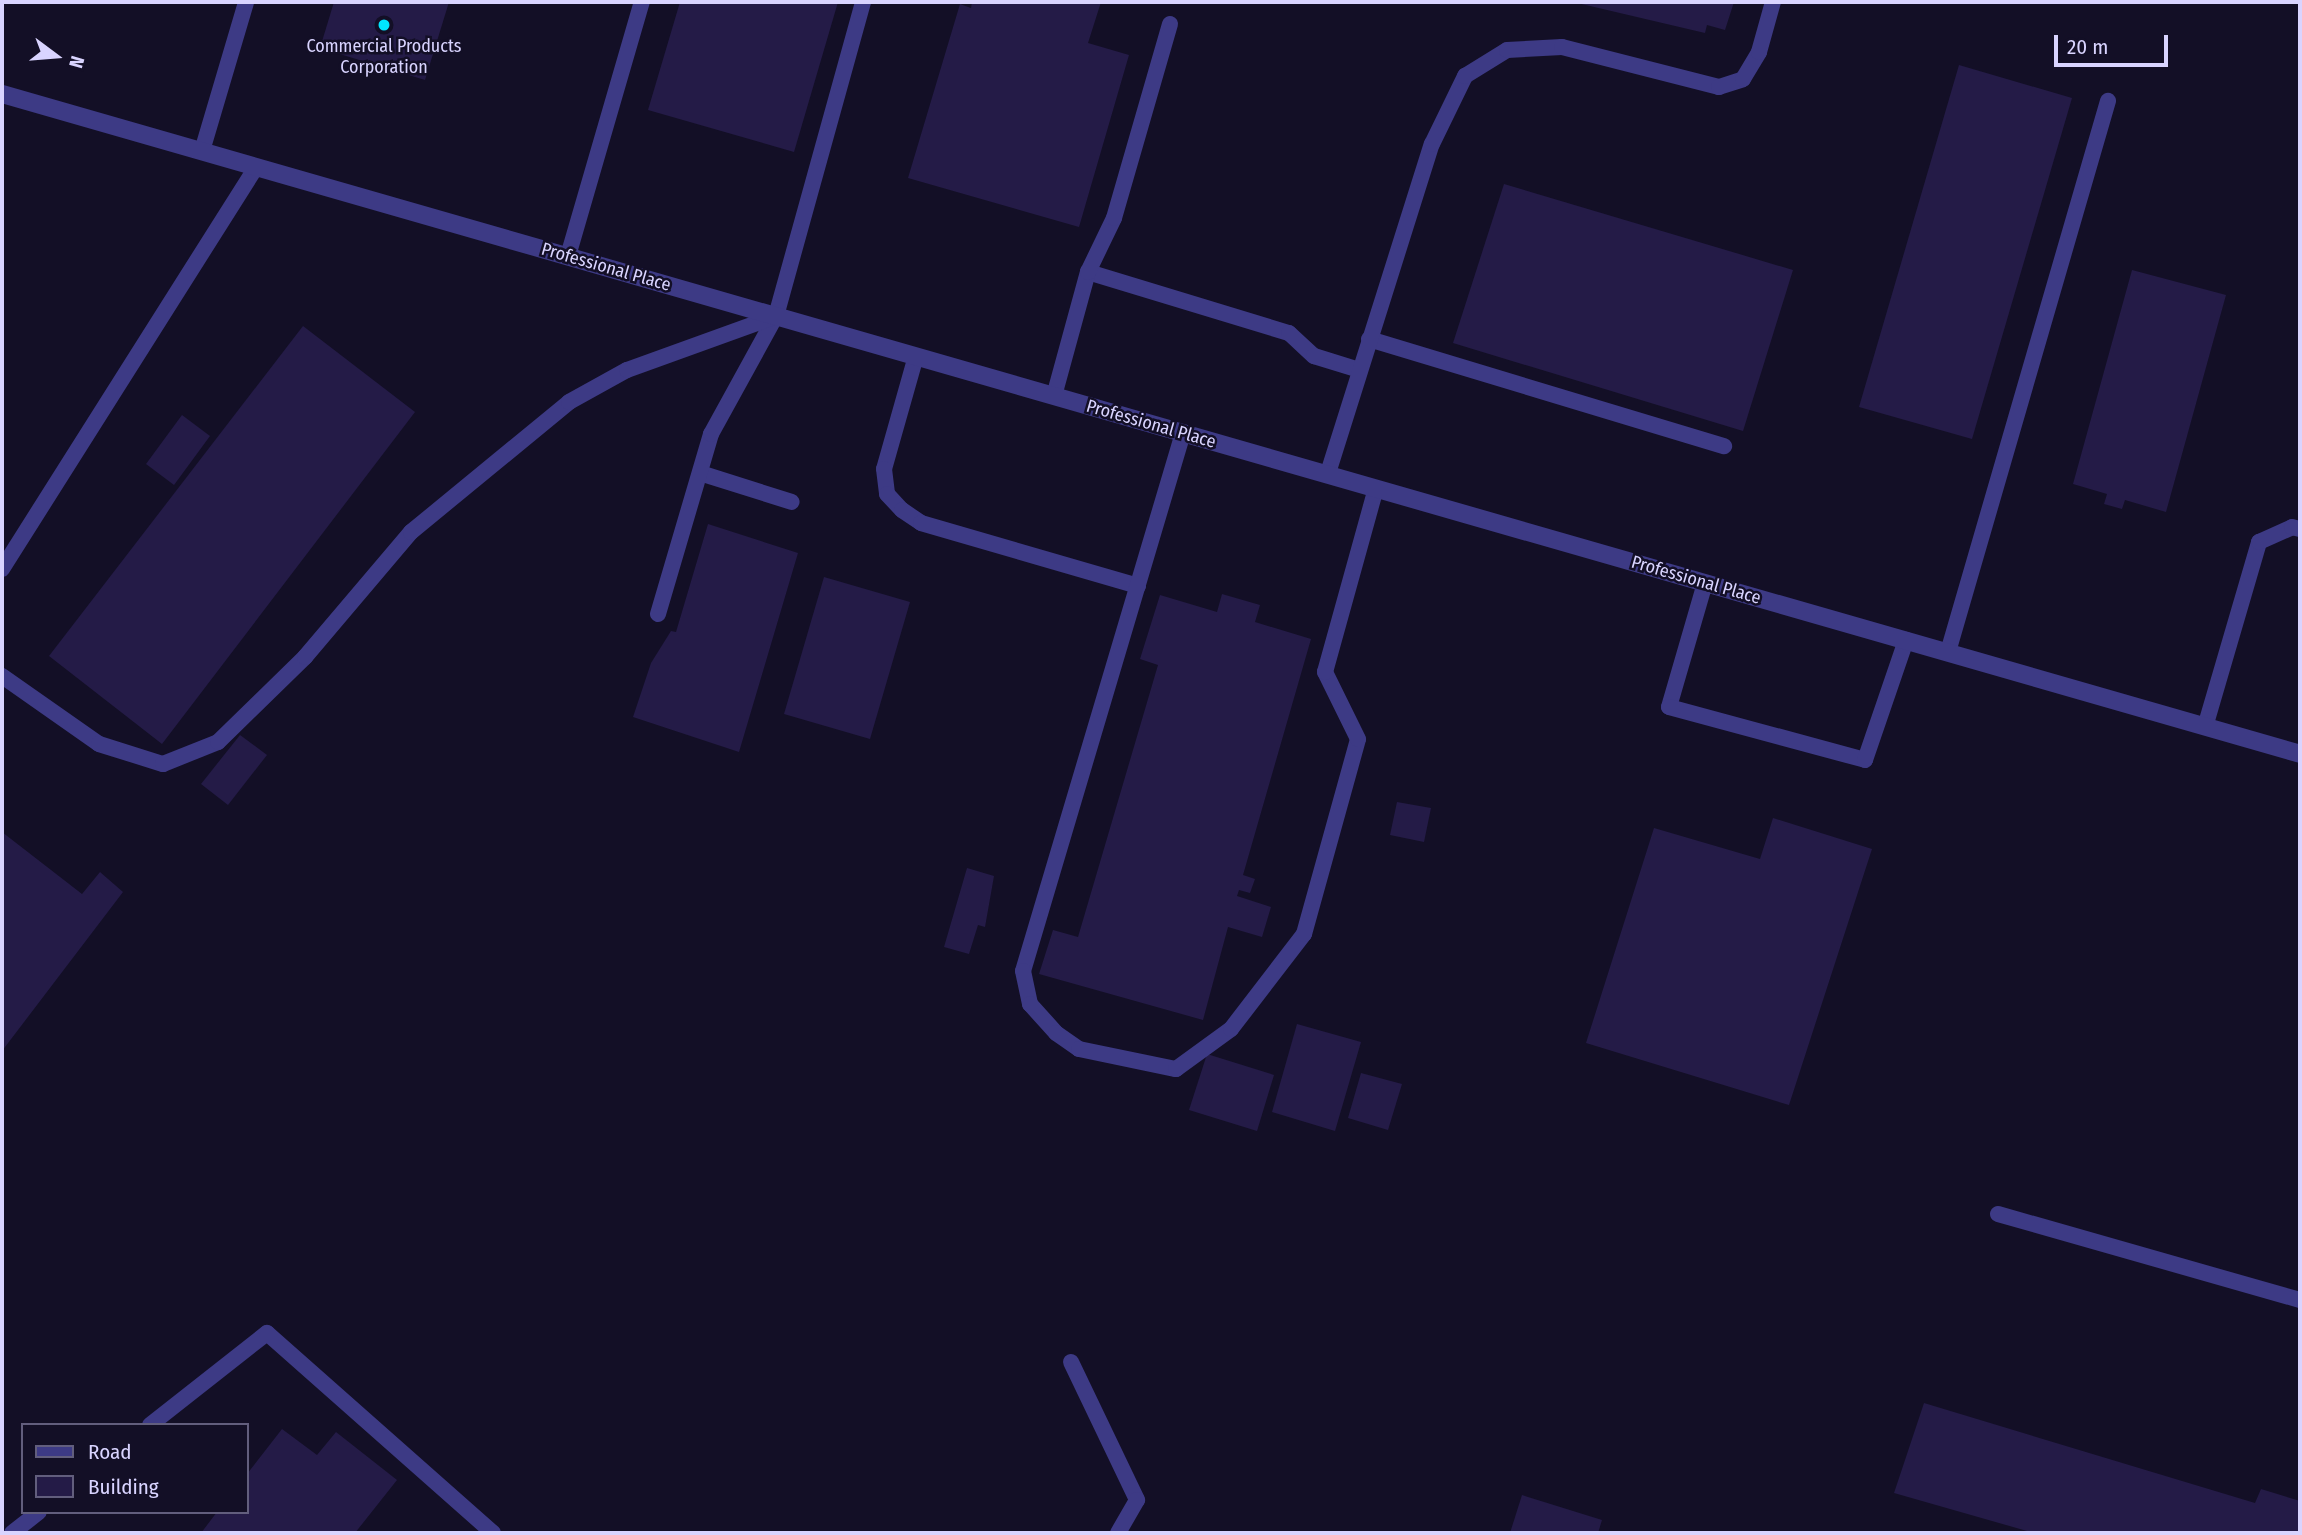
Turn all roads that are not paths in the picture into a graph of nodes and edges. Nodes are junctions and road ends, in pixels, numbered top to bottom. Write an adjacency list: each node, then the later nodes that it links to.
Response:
1 (246, 2): 8 (lane)
2 (642, 2): 10 (lane)
3 (863, 2): 12 (lane)
4 (1773, 2): 13 (lane)
5 (1170, 24): 11 (lane)
6 (2, 94): 8 (street, Professional Place)
7 (2108, 101): 29 (lane)
8 (202, 151): 9 (street, Professional Place)
9 (257, 167): 10 (street, Professional Place); 24 (lane)
10 (568, 256): 12 (street, Professional Place)
11 (1088, 272): 15 (lane); 16 (lane)
12 (776, 316): 14 (street, Professional Place); 19 (lane); 30 (lane)
13 (1369, 339): 15 (lane); 18 (lane)
14 (916, 356): 16 (street, Professional Place); 26 (lane)
15 (1359, 370): 20 (lane)
16 (1054, 396): 17 (street, Professional Place)
17 (1184, 433): 20 (street, Professional Place); 26 (lane)
18 (1724, 446)
19 (700, 473): 22 (lane); 27 (lane)
20 (1328, 473): 21 (street, Professional Place)
21 (1376, 488): 25 (street, Professional Place); 26 (lane)
22 (792, 502)
23 (2300, 529): 31 (lane)
24 (2, 569)
25 (1705, 583): 28 (street, Professional Place); 28 (lane)
26 (1138, 586)
27 (658, 614)
28 (1906, 640): 29 (street, Professional Place)
29 (1948, 652): 31 (street, Professional Place)
30 (2, 676)
31 (2205, 727): 32 (street, Professional Place)
32 (2300, 754)
33 (1998, 1214): 34 (lane)
34 (2300, 1300)
35 (1071, 1362): 40 (lane)
36 (153, 1423): 39 (lane)
37 (36, 1514): 38 (lane)
38 (12, 1533)
39 (493, 1533)
40 (1118, 1533)

